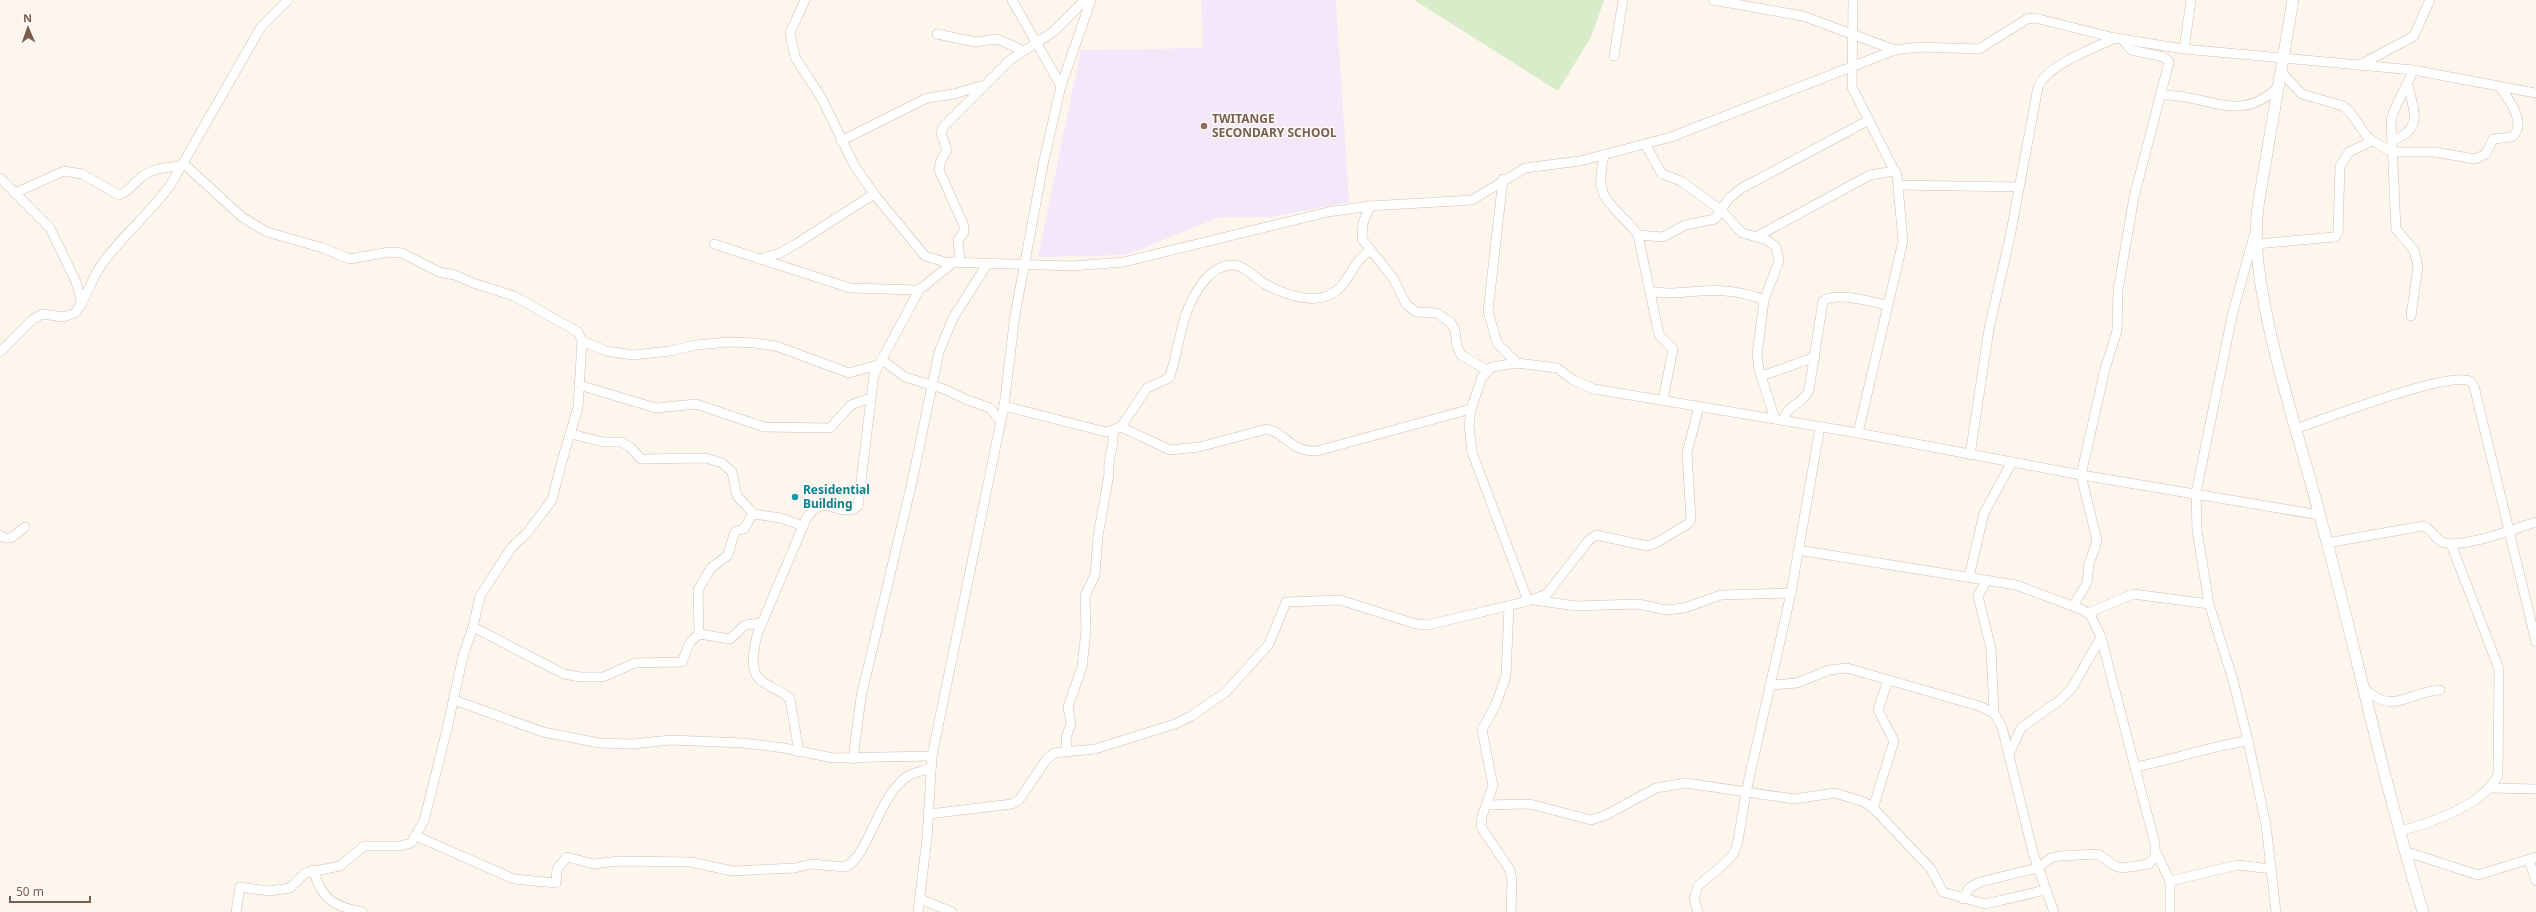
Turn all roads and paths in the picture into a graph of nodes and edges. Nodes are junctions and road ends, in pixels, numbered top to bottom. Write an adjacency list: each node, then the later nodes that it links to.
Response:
1 (288, 0): 39 (street)
2 (805, 0): 33 (street)
3 (1012, 0): 15 (street)
4 (1085, 0): 15 (street)
5 (1091, 0): 28 (street)
6 (1623, 0): 19 (street)
7 (1713, 0): 12 (street)
8 (1853, 0): 12 (street)
9 (2192, 0): 16 (street)
10 (2293, 0): 20 (street)
11 (2430, 0): 21 (street)
12 (1851, 33): 18 (street); 22 (street)
13 (937, 34): 17 (street)
14 (2119, 39): 16 (street); 18 (street); 31 (street); 44 (street)
15 (1036, 41): 17 (street); 28 (street)
16 (2184, 49): 20 (street)
17 (1022, 50): 25 (street)
18 (1895, 50): 22 (street)
19 (1614, 56)
20 (2284, 60): 21 (street); 24 (street)
21 (2358, 65): 23 (street)
22 (1851, 66): 32 (street); 36 (street)
23 (2413, 70): 27 (street); 29 (street)
24 (2282, 73): 26 (street); 34 (street)
25 (983, 84): 33 (street); 56 (street)
26 (2280, 85): 31 (street); 49 (street)
27 (2408, 85): 35 (street); 35 (street)
28 (1062, 86): 58 (street)
29 (2500, 87): 30 (street); 37 (street)
30 (2536, 93)
31 (2160, 95): 88 (street)
32 (1869, 120): 40 (street); 48 (street)
33 (841, 141): 46 (street)
34 (2372, 141): 37 (street); 53 (street)
35 (2392, 141): 37 (street)
36 (1645, 144): 38 (street); 48 (street)
37 (2392, 152): 64 (street)
38 (1604, 155): 42 (street); 50 (street)
39 (182, 164): 45 (street); 62 (street); 65 (street)
40 (1895, 171): 43 (street); 51 (street)
41 (0, 178): 45 (street)
42 (1504, 179): 47 (street); 69 (street)
43 (1898, 185): 44 (street); 63 (street)
44 (2019, 187): 86 (street)
45 (15, 193): 62 (street)
46 (874, 194): 55 (street); 56 (street)
47 (1370, 206): 54 (street); 58 (street)
48 (1721, 210): 50 (street); 51 (street)
49 (2255, 232): 53 (street); 89 (street)
50 (1638, 235): 60 (street)
51 (1756, 237): 61 (street)
52 (714, 244): 55 (street)
53 (2256, 244): 83 (street)
54 (1370, 251): 70 (street); 82 (street)
55 (759, 259): 59 (street)
56 (957, 262): 57 (street); 59 (street)
57 (988, 263): 58 (street); 73 (street)
58 (1024, 263): 76 (street)
59 (919, 290): 68 (street)
60 (1650, 291): 61 (street); 75 (street)
61 (1764, 300): 71 (street)
62 (82, 304): 66 (street)
63 (1887, 305): 67 (street); 84 (street)
64 (2411, 316)
65 (582, 341): 68 (street); 72 (street)
66 (0, 352)
67 (1815, 357): 71 (street); 79 (street)
68 (879, 362): 73 (street); 74 (street)
69 (1517, 363): 70 (street); 75 (street)
70 (1487, 370): 78 (street)
71 (1762, 376): 79 (street)
72 (579, 385): 74 (street); 85 (street)
73 (932, 385): 80 (street); 124 (street)
74 (870, 398): 93 (street)
75 (1663, 400): 77 (street)
76 (1004, 406): 80 (street); 82 (street)
77 (1698, 406): 79 (street); 103 (street)
78 (1471, 409): 82 (street); 103 (street)
79 (1779, 420): 81 (street)
80 (1001, 422): 123 (street)
81 (1820, 426): 84 (street); 99 (street)
82 (1117, 429): 120 (street)
83 (2295, 429): 91 (street); 95 (street)
84 (1858, 433): 86 (street)
85 (571, 434): 90 (street); 109 (street)
86 (1970, 455): 87 (street)
87 (2012, 462): 88 (street); 100 (street)
88 (2080, 475): 89 (street); 106 (street)
89 (2196, 493): 91 (street); 104 (street)
90 (753, 513): 93 (street); 110 (street)
91 (2320, 515): 97 (street)
92 (2536, 522): 95 (street)
93 (803, 526): 108 (street)
94 (25, 527): 96 (street)
95 (2510, 529): 98 (street); 112 (street)
96 (0, 535)
97 (2328, 543): 98 (street); 115 (street)
98 (2451, 544): 127 (street)
99 (1798, 550): 100 (street); 102 (street)
100 (1969, 577): 101 (street)
101 (1987, 580): 106 (street); 118 (street)
102 (1791, 593): 103 (street); 114 (street)
103 (1530, 600): 105 (street)
104 (2209, 604): 107 (street); 119 (street)
105 (1509, 606): 120 (street); 130 (street)
106 (2072, 606): 107 (street)
107 (2088, 613): 111 (street)
108 (761, 623): 110 (street); 121 (street)
109 (473, 627): 110 (street); 117 (street)
110 (699, 634)
111 (2101, 637): 122 (street); 125 (street)
112 (2536, 642)
113 (1888, 680): 114 (street); 118 (street); 131 (street)
114 (1770, 685): 129 (street)
115 (2364, 688): 116 (street); 133 (street)
116 (2440, 690)
117 (454, 700): 121 (street); 134 (street)
118 (1994, 713): 122 (street)
119 (2248, 741): 125 (street); 139 (street)
120 (1067, 750): 132 (street)
121 (799, 752): 124 (street)
122 (2009, 755): 138 (street)
123 (932, 756): 124 (street); 126 (street)
124 (853, 759)
125 (2135, 767): 136 (street)
126 (931, 768): 132 (street); 134 (street)
127 (2490, 788): 128 (street); 133 (street)
128 (2536, 789)
129 (1746, 792): 130 (street); 131 (street); 151 (street)
130 (1486, 805): 150 (street)
131 (1873, 808): 145 (street)
132 (929, 814): 144 (street)
133 (2399, 831): 135 (street)
134 (416, 836): 140 (street)
135 (2404, 851): 137 (street); 155 (street)
136 (2156, 852): 138 (street); 142 (street)
137 (2532, 859): 141 (street)
138 (2038, 868): 143 (street); 145 (street)
139 (2271, 869): 142 (street); 154 (street)
140 (313, 870): 146 (street); 147 (street)
141 (2536, 881)
142 (2170, 882): 153 (street)
143 (2046, 890): 145 (street); 152 (street)
144 (920, 899): 148 (street); 149 (street)
145 (1963, 899)
146 (236, 912)
147 (362, 912)
148 (918, 912)
149 (952, 912)
150 (1511, 912)
151 (1698, 912)
152 (2054, 912)
153 (2170, 912)
154 (2276, 912)
155 (2423, 912)

